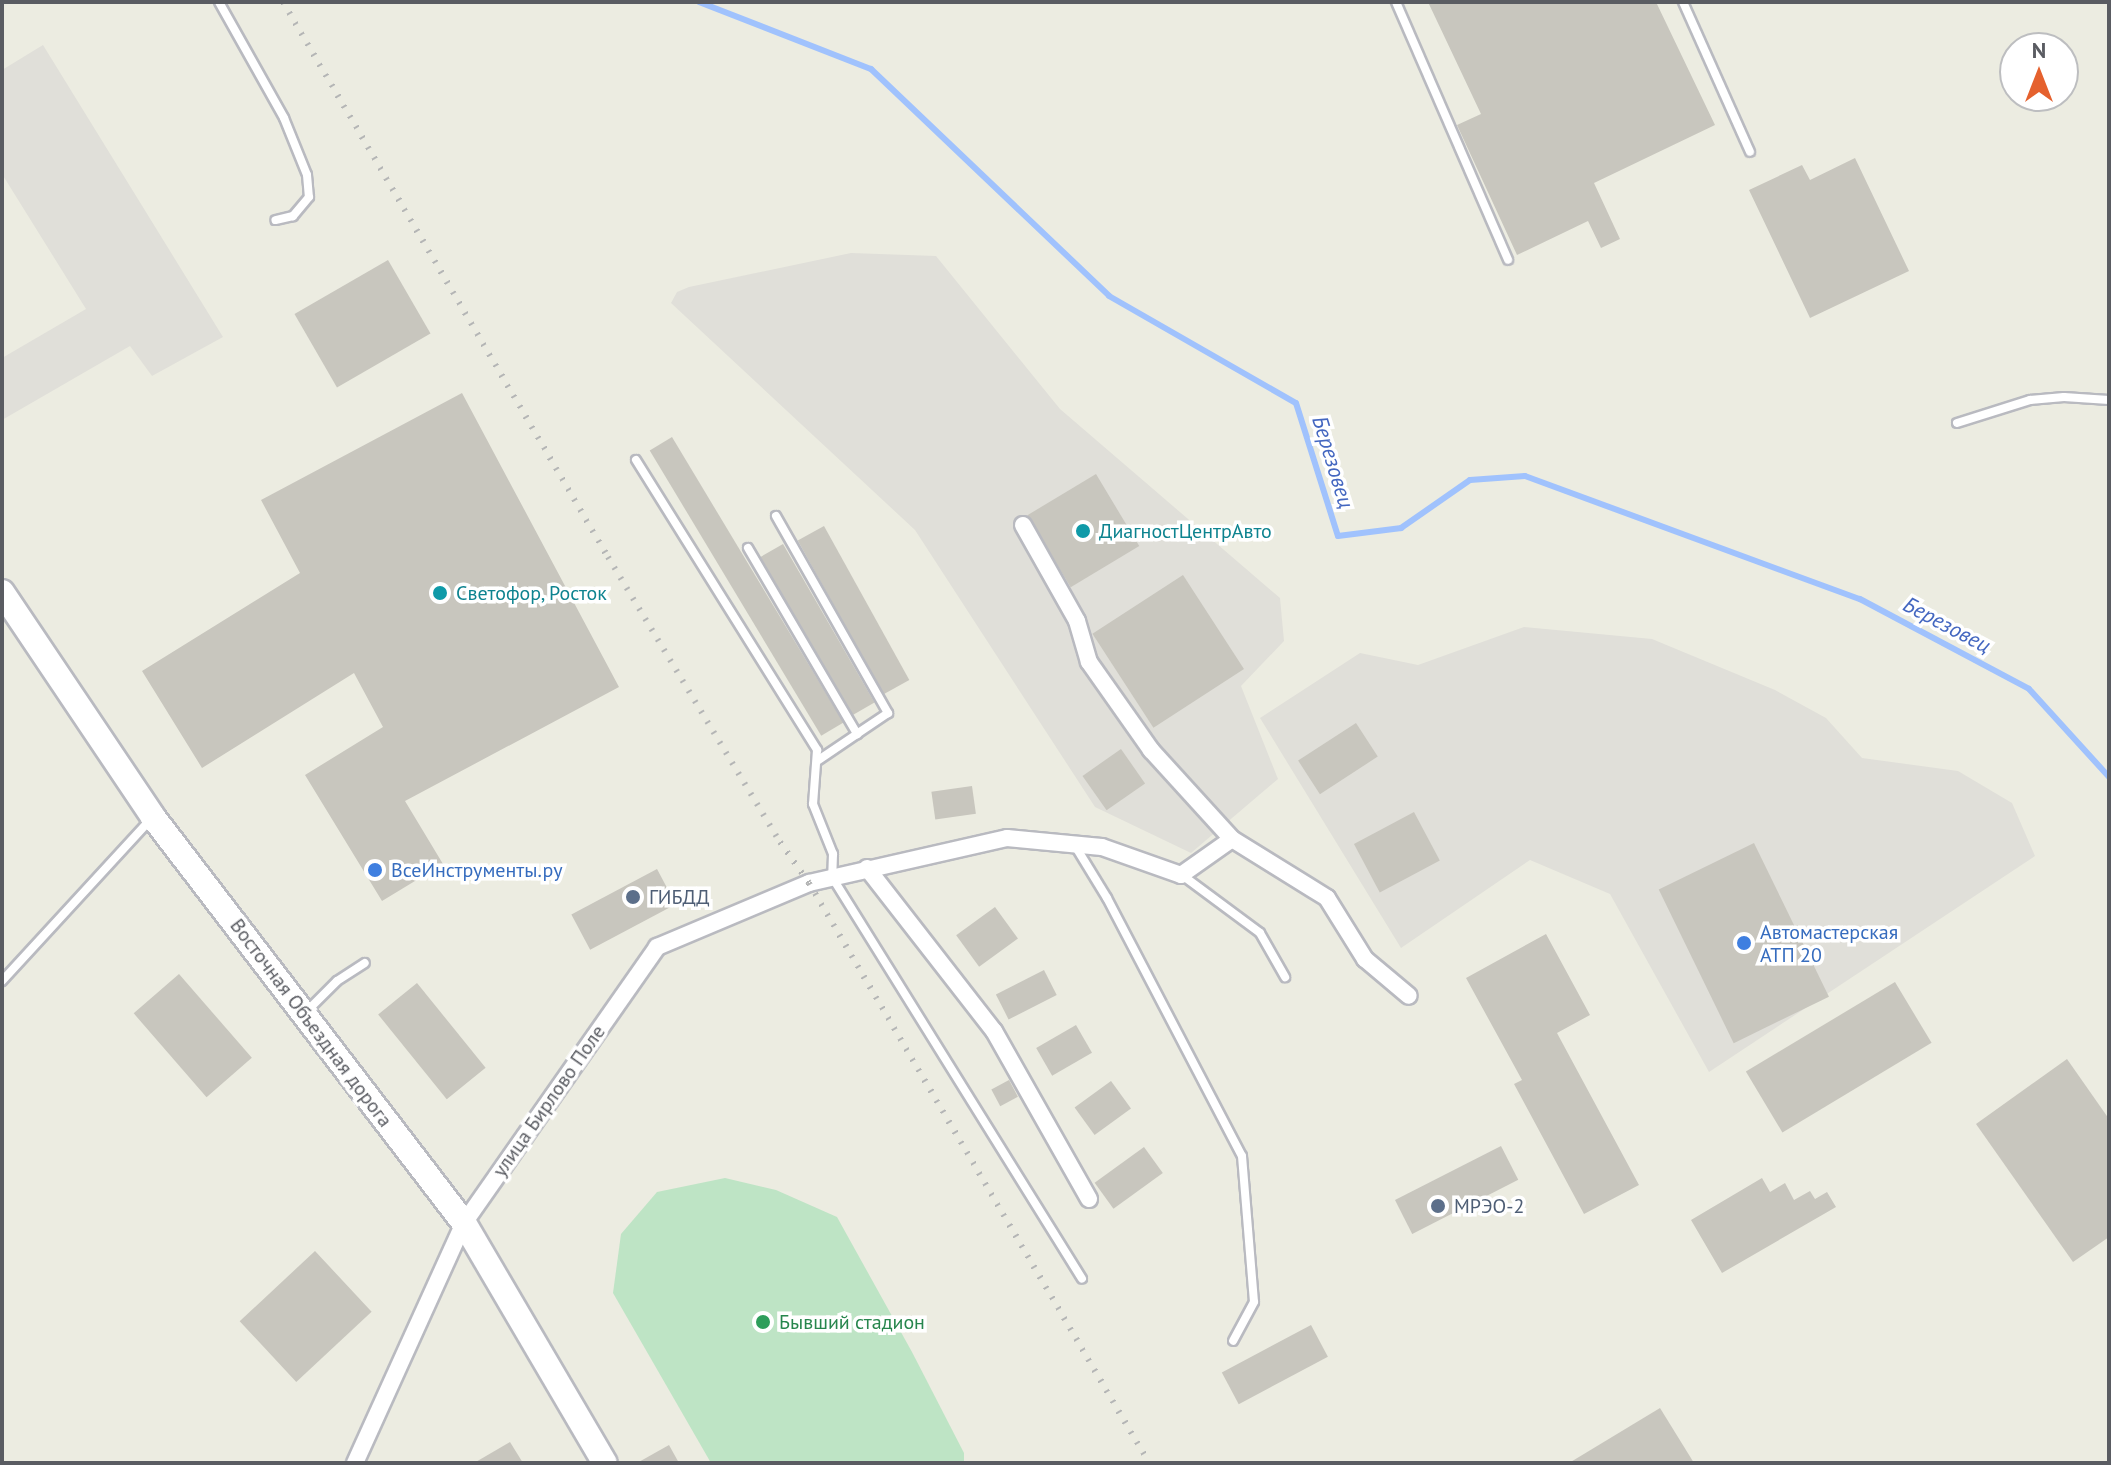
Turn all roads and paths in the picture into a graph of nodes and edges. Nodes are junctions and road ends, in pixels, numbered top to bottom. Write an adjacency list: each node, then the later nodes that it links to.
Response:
1 (219, 2): 5 (lane)
2 (1396, 2): 6 (lane)
3 (1683, 2): 4 (lane)
4 (1750, 152)
5 (275, 220)
6 (1508, 260)
7 (2109, 400): 8 (lane)
8 (1957, 423)
9 (636, 460): 15 (lane)
10 (776, 516): 14 (lane)
11 (1023, 525): 17 (street)
12 (748, 548): 14 (lane)
13 (2, 592): 16 (main road, Восточная Объездная дорога)
14 (857, 734): 15 (lane)
15 (817, 761): 21 (lane)
16 (153, 817): 24 (lane); 26 (main road, Восточная Объездная дорога)
17 (1232, 839): 20 (street); 25 (street)
18 (1074, 843): 19 (street, улица Бирлово Поле); 20 (street, улица Бирлово Поле); 30 (lane)
19 (867, 868): 21 (street, улица Бирлово Поле); 27 (street)
20 (1181, 875): 23 (lane)
21 (832, 877): 28 (street, улица Бирлово Поле); 29 (lane)
22 (365, 963): 26 (lane)
23 (1285, 977)
24 (2, 981)
25 (1409, 996)
26 (304, 1014): 28 (main road, Восточная Объездная дорога)
27 (1089, 1199)
28 (464, 1223): 31 (street, улица Бирлово Поле); 32 (main road, Восточная Объездная дорога)
29 (1082, 1279)
30 (1233, 1341)
31 (355, 1463)
32 (605, 1463)

